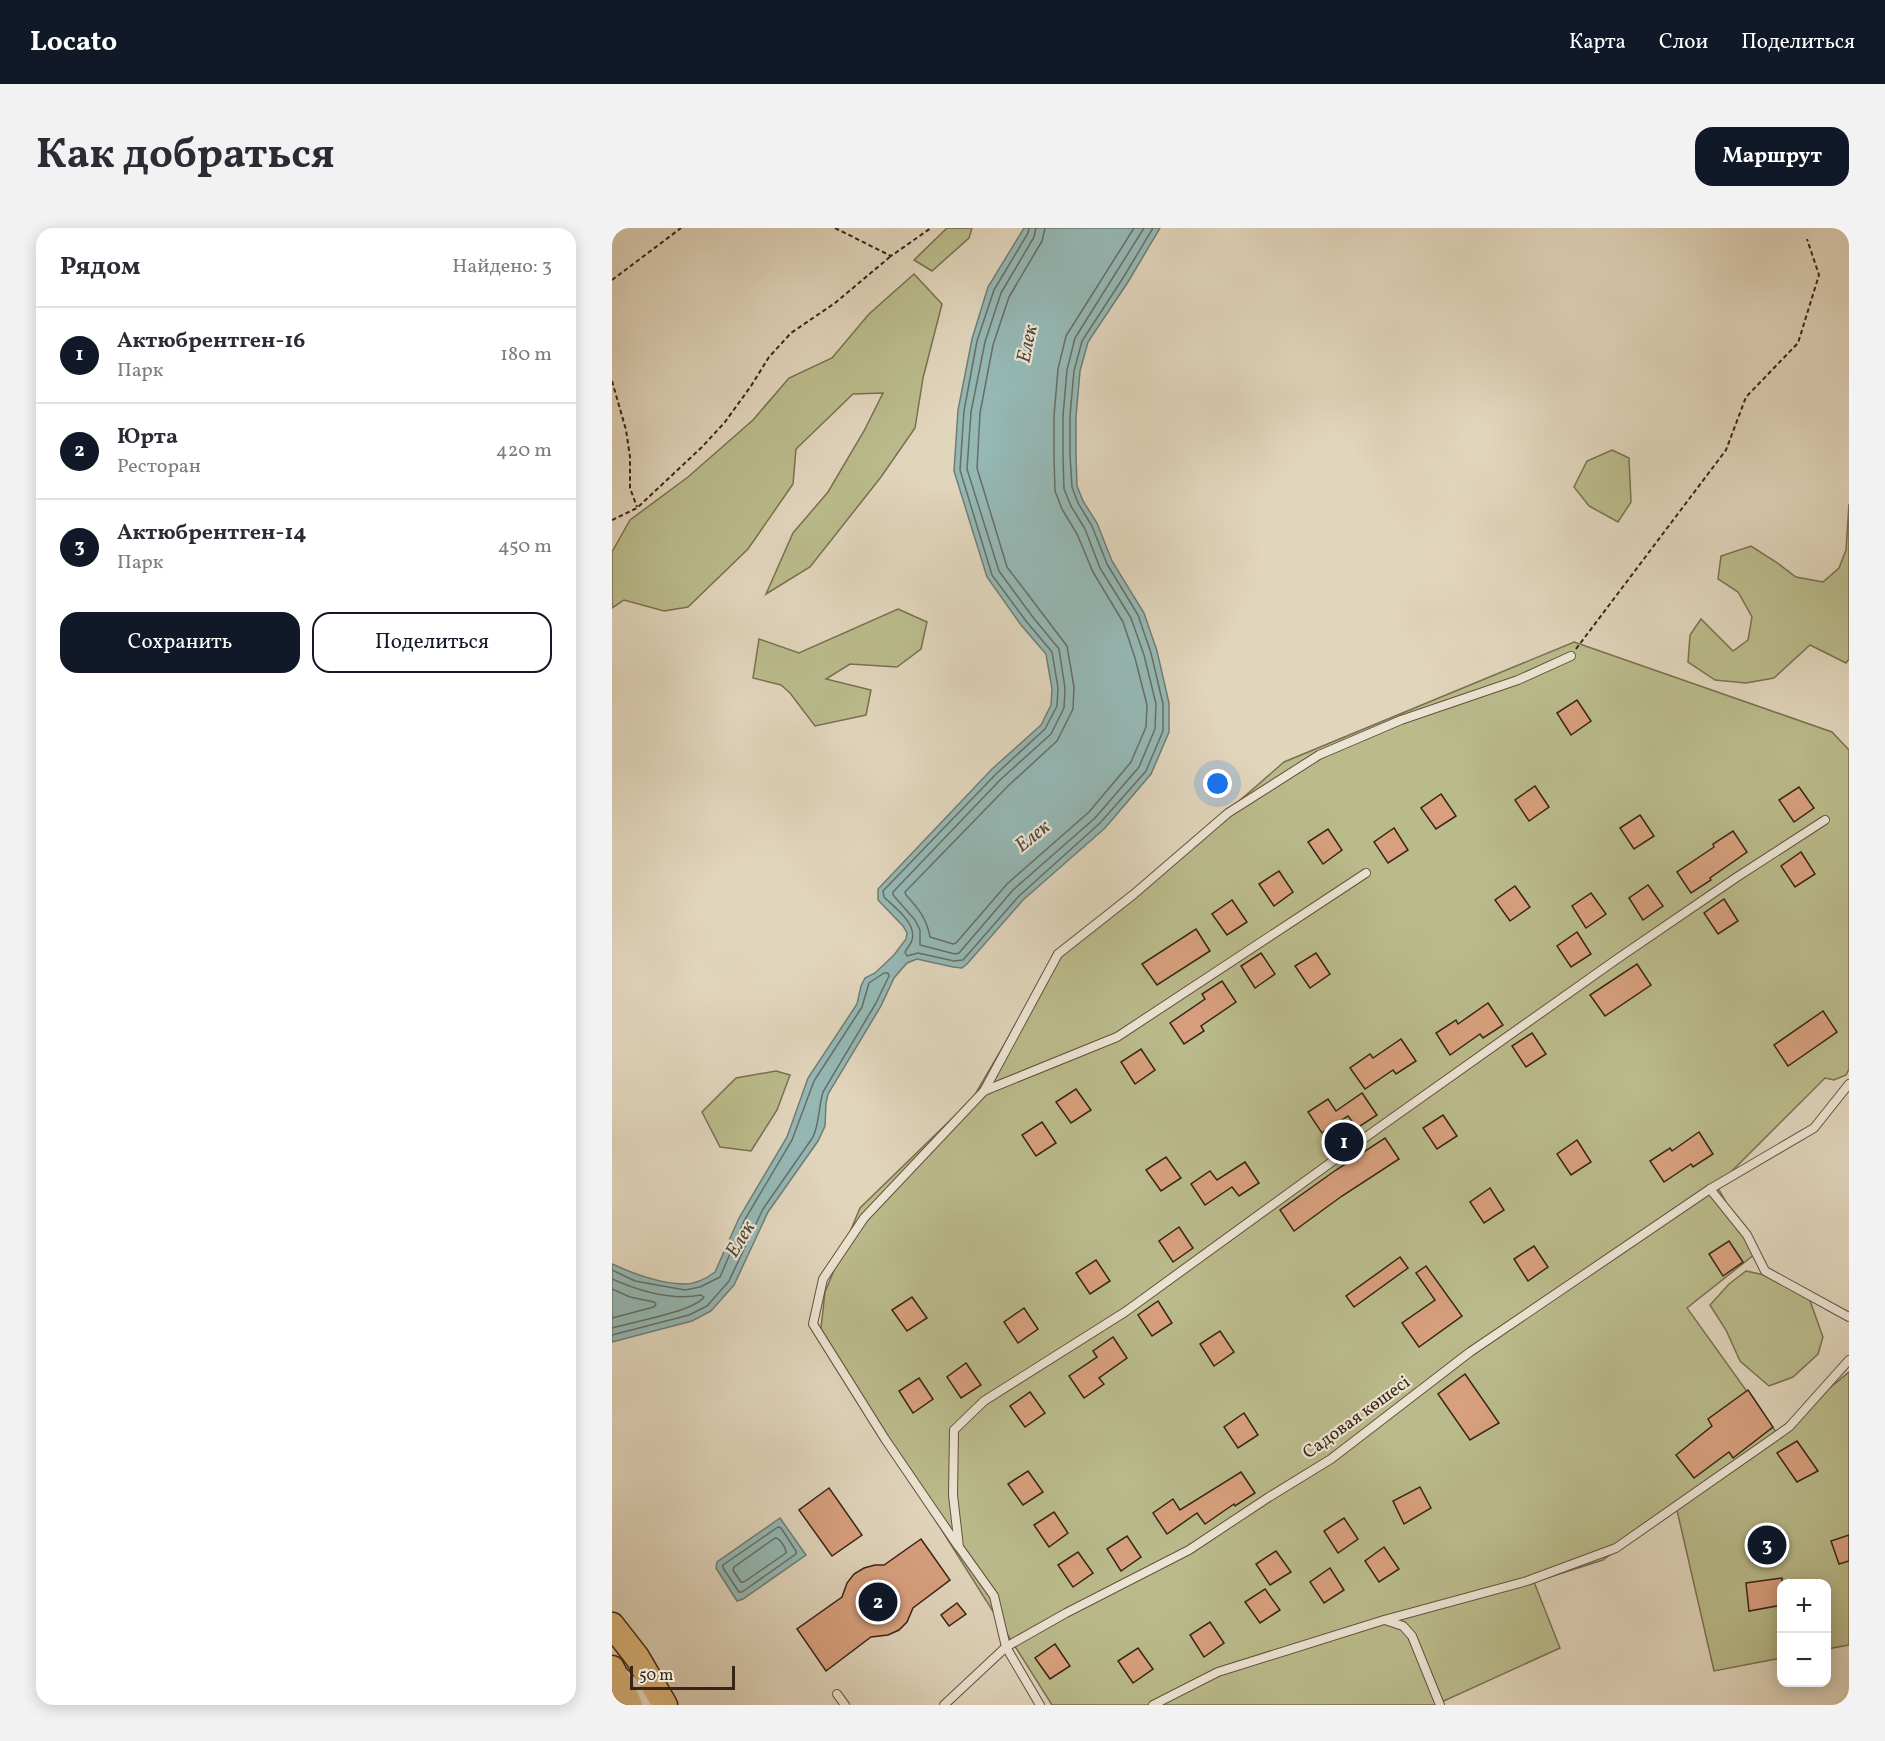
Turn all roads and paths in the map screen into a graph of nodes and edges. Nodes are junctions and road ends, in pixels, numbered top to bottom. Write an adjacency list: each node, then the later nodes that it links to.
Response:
1 (681, 228): 6 (path)
2 (835, 228): 5 (path)
3 (931, 228): 5 (path)
4 (1807, 239): 10 (path)
5 (891, 256): 8 (path)
6 (612, 280)
7 (612, 381): 8 (path)
8 (637, 508): 9 (path)
9 (612, 520)
10 (1571, 656): 14 (lane)
11 (1825, 820): 18 (lane)
12 (1366, 873): 14 (lane)
13 (1849, 1084): 15 (lane, Садовая көшесі)
14 (984, 1091): 18 (lane)
15 (1710, 1189): 16 (lane); 21 (lane, Садовая көшесі)
16 (1849, 1317)
17 (1849, 1360): 19 (lane)
18 (959, 1547): 21 (lane)
19 (1384, 1620): 30 (lane); 31 (lane)
20 (612, 1625): 26 (highway)
21 (1006, 1647): 28 (lane, Садовая көшесі); 29 (lane)
22 (612, 1669): 24 (highway); 25 (street)
23 (837, 1694): 27 (lane)
24 (630, 1705)
25 (651, 1705)
26 (665, 1705)
27 (845, 1705)
28 (944, 1705)
29 (1040, 1705)
30 (1154, 1705)
31 (1440, 1705)

